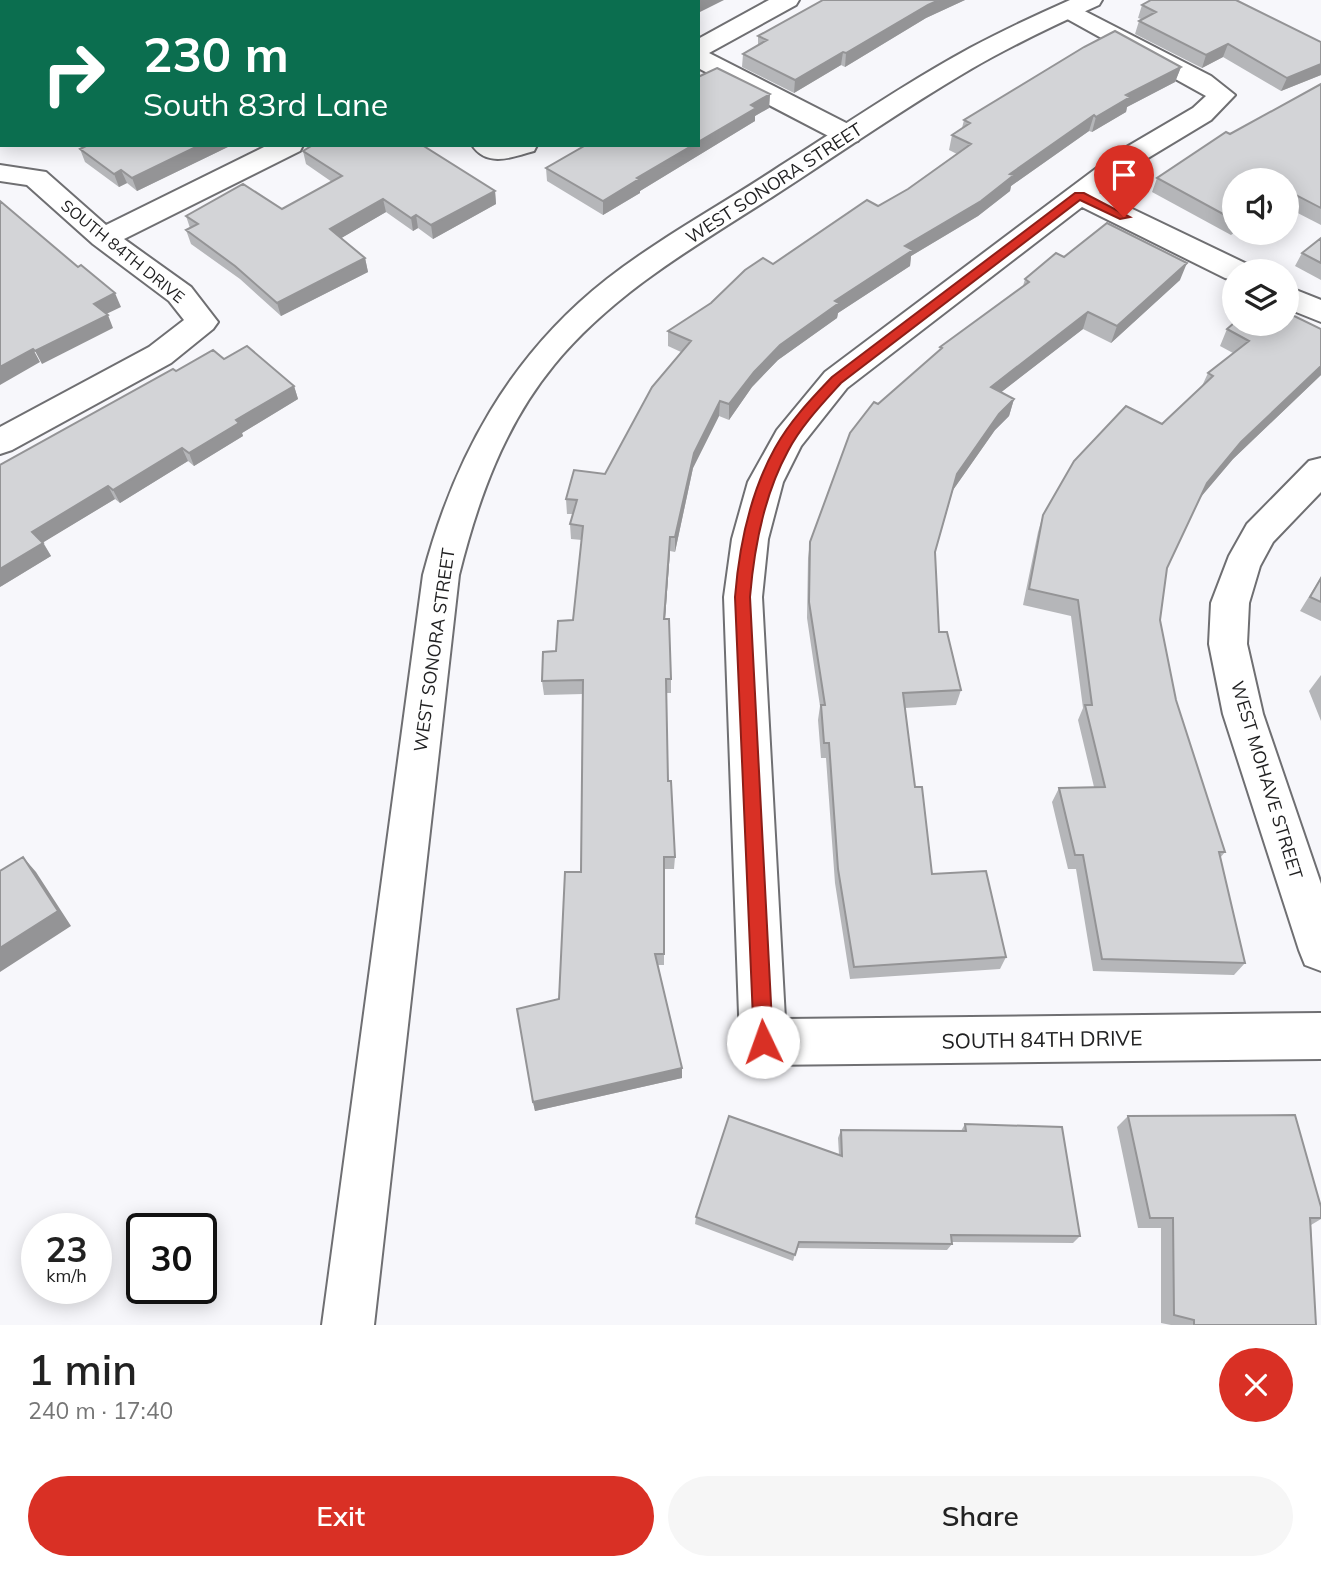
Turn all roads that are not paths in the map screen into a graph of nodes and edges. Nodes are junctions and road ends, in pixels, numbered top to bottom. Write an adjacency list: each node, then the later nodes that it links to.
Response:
1 (787, 0): 3 (street)
2 (1079, 5): 5 (street, WEST SONORA STREET); 8 (street)
3 (700, 48)
4 (700, 59): 5 (street)
5 (848, 135): 17 (street, WEST SONORA STREET)
6 (286, 147): 9 (street)
7 (1, 172): 9 (street, SOUTH 84TH DRIVE)
8 (1080, 195): 10 (street); 16 (street, SOUTH 84TH DRIVE)
9 (103, 238): 13 (street, SOUTH 84TH DRIVE)
10 (1222, 264)
11 (1299, 302): 12 (street)
12 (1321, 312)
13 (0, 442)
14 (1321, 470): 15 (street, WEST MOHAVE STREET)
15 (1321, 950)
16 (1321, 1036)
17 (348, 1325)

